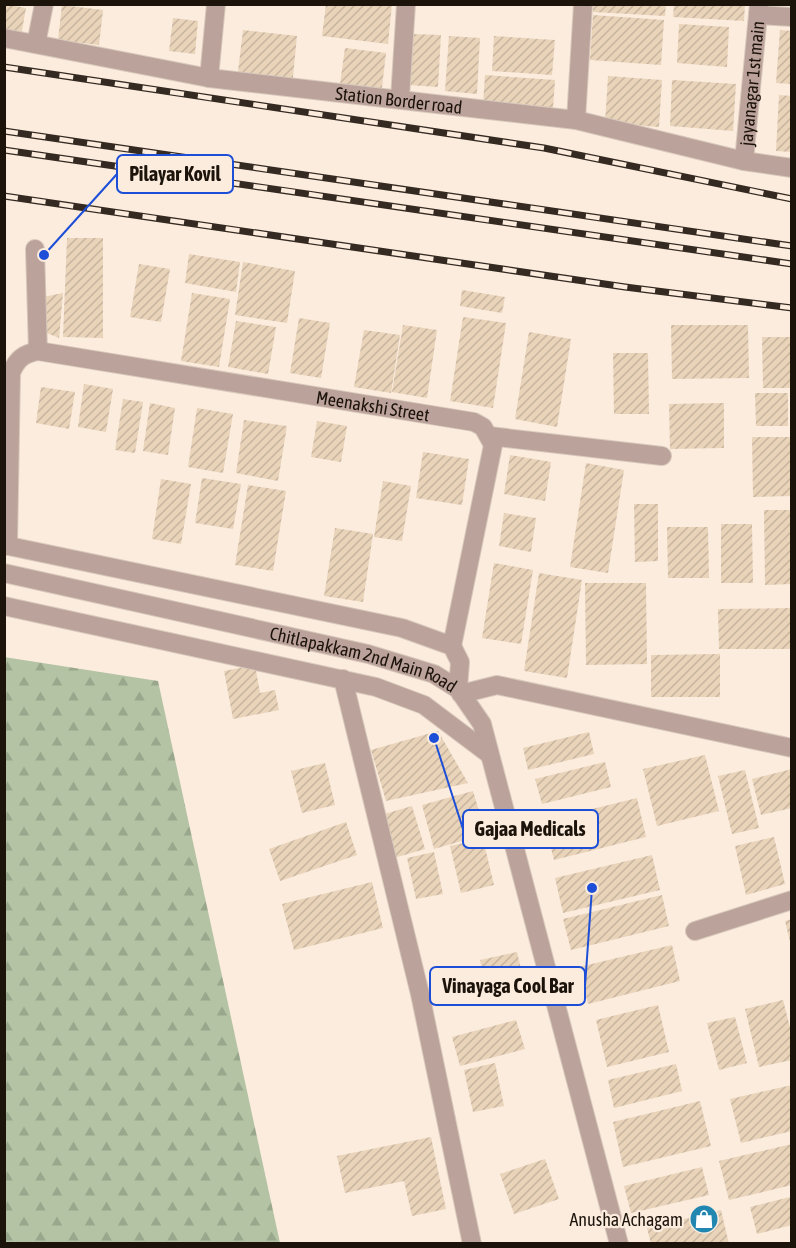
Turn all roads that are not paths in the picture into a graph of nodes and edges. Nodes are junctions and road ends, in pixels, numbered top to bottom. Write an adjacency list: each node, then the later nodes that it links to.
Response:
1 (44, 4): 8 (street)
2 (216, 4): 9 (street)
3 (406, 4): 10 (street)
4 (583, 4): 11 (street)
5 (759, 10): 6 (street); 12 (street, jayanagar 1st main)
6 (792, 18)
7 (4, 38): 8 (street, Station Border road)
8 (36, 44): 9 (street, Station Border road)
9 (209, 78): 10 (street, Station Border road)
10 (400, 98): 11 (street, Station Border road)
11 (576, 120): 12 (street, Station Border road)
12 (744, 161): 13 (street, Station Border road)
13 (792, 168)
14 (34, 249): 15 (street)
15 (38, 351): 16 (street, Meenakshi Street); 18 (street)
16 (489, 436): 17 (street); 21 (street)
17 (662, 456)
18 (6, 546): 21 (street)
19 (4, 573): 23 (street, Chitlapakkam 2nd Main Road)
20 (4, 606): 22 (street)
21 (452, 646): 23 (street)
22 (343, 678): 25 (street); 28 (street)
23 (460, 691): 24 (street); 25 (street, Chitlapakkam 2nd Main Road)
24 (792, 747)
25 (489, 754): 29 (street, Chitlapakkam 2nd Main Road)
26 (792, 900): 27 (street)
27 (695, 931)
28 (472, 1244)
29 (619, 1244)

